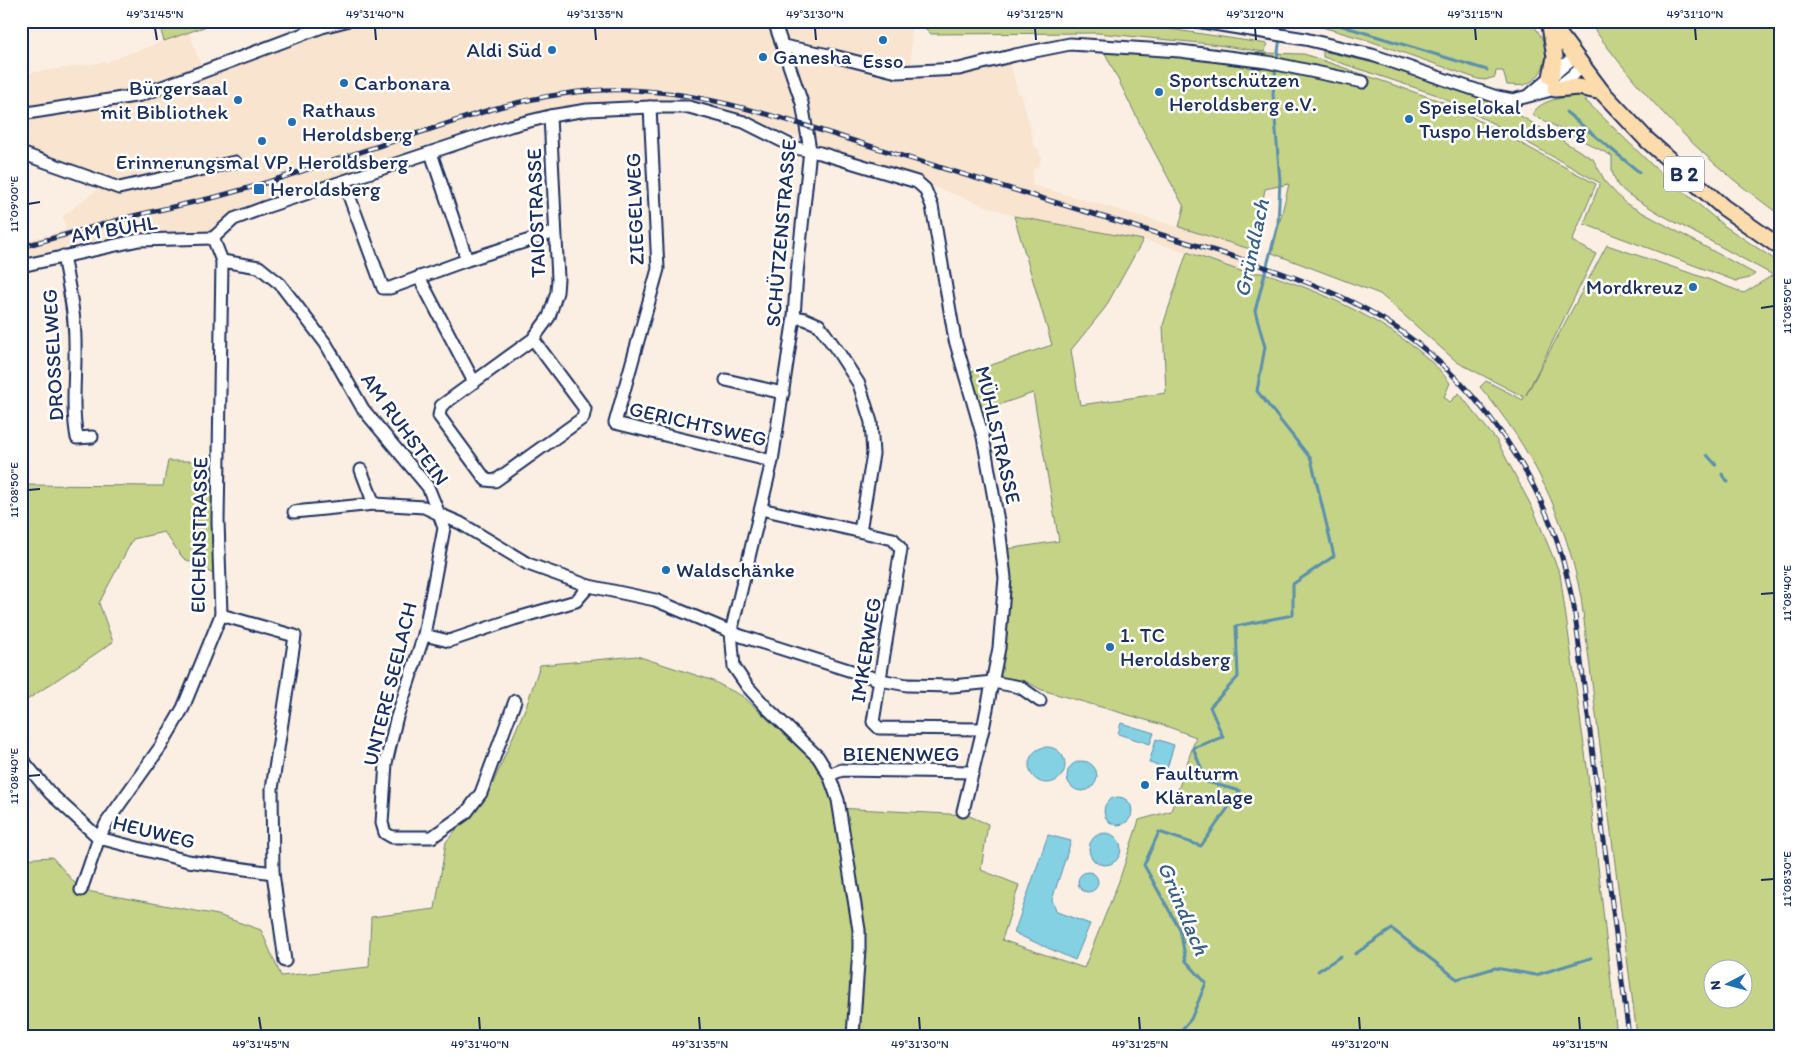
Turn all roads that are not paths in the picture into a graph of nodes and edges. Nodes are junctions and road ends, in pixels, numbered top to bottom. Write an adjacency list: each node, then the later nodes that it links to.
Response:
1 (346, 21): 11 (street)
2 (776, 21): 5 (street, SCHÜTZENSTRASSE)
3 (1196, 21): 8 (street)
4 (1549, 22): 6 (main road, B 2); 8 (main road)
5 (783, 46): 7 (street); 13 (street, SCHÜTZENSTRASSE)
6 (1579, 61): 8 (street); 9 (main road, B 2)
7 (1362, 82)
8 (1553, 83): 9 (main road)
9 (1602, 92): 20 (main road, B 2)
10 (650, 107): 12 (street, MÜHLSTRASSE); 13 (street, MÜHLSTRASSE); 31 (street, ZIEGELWEG)
11 (21, 114)
12 (550, 116): 14 (street, MÜHLSTRASSE); 18 (street, TAIOSTRASSE)
13 (810, 150): 26 (street, SCHÜTZENSTRASSE); 45 (street, MÜHLSTRASSE)
14 (431, 152): 17 (street, MÜHLSTRASSE); 22 (street)
15 (21, 153): 16 (street)
16 (235, 162)
17 (344, 182): 19 (street, MÜHLSTRASSE); 25 (street)
18 (556, 232): 22 (street); 27 (street, TAIOSTRASSE)
19 (213, 238): 21 (street, AM BÜHL); 23 (street, EICHENSTRASSE)
20 (1780, 247)
21 (62, 256): 24 (street, AM BÜHL); 32 (street, DROSSELWEG)
22 (467, 260): 25 (street)
23 (222, 261): 38 (street, AM RUHSTEIN); 41 (street, EICHENSTRASSE)
24 (21, 266)
25 (420, 277): 29 (street)
26 (794, 317): 30 (street, SCHÜTZENSTRASSE); 39 (street)
27 (533, 339): 29 (street, TAIOSTRASSE); 29 (street, TAIOSTRASSE)
28 (726, 380): 30 (street)
29 (474, 382)
30 (783, 393): 33 (street, SCHÜTZENSTRASSE)
31 (614, 423): 33 (street, GERICHTSWEG)
32 (92, 437)
33 (772, 461): 36 (street, SCHÜTZENSTRASSE)
34 (361, 470): 35 (street)
35 (374, 504): 37 (street); 38 (street)
36 (761, 509): 39 (street, IMKERWEG); 42 (street, SCHÜTZENSTRASSE)
37 (294, 512)
38 (439, 514): 40 (street, AM RUHSTEIN); 43 (street, UNTERE SEELACH)
39 (860, 531): 44 (street, IMKERWEG)
40 (589, 586): 42 (street, AM RUHSTEIN); 43 (street)
41 (221, 614): 53 (street, EICHENSTRASSE); 54 (street)
42 (731, 632): 44 (street, AM RUHSTEIN); 51 (street, SCHÜTZENSTRASSE)
43 (424, 635): 46 (street, UNTERE SEELACH)
44 (880, 680): 45 (street, AM RUHSTEIN); 48 (street, IMKERWEG)
45 (993, 682): 47 (street, AM RUHSTEIN); 48 (street, MÜHLSTRASSE)
46 (515, 701)
47 (1040, 701)
48 (983, 729): 50 (street, MÜHLSTRASSE)
49 (25, 763): 53 (street, HEUWEG)
50 (973, 772): 51 (street, BIENENWEG); 52 (street, MÜHLSTRASSE)
51 (829, 775): 57 (street, SCHÜTZENSTRASSE)
52 (963, 811)
53 (99, 838): 54 (street, HEUWEG); 55 (street, EICHENSTRASSE)
54 (273, 874): 56 (street)
55 (81, 890)
56 (286, 961)
57 (852, 1036)

